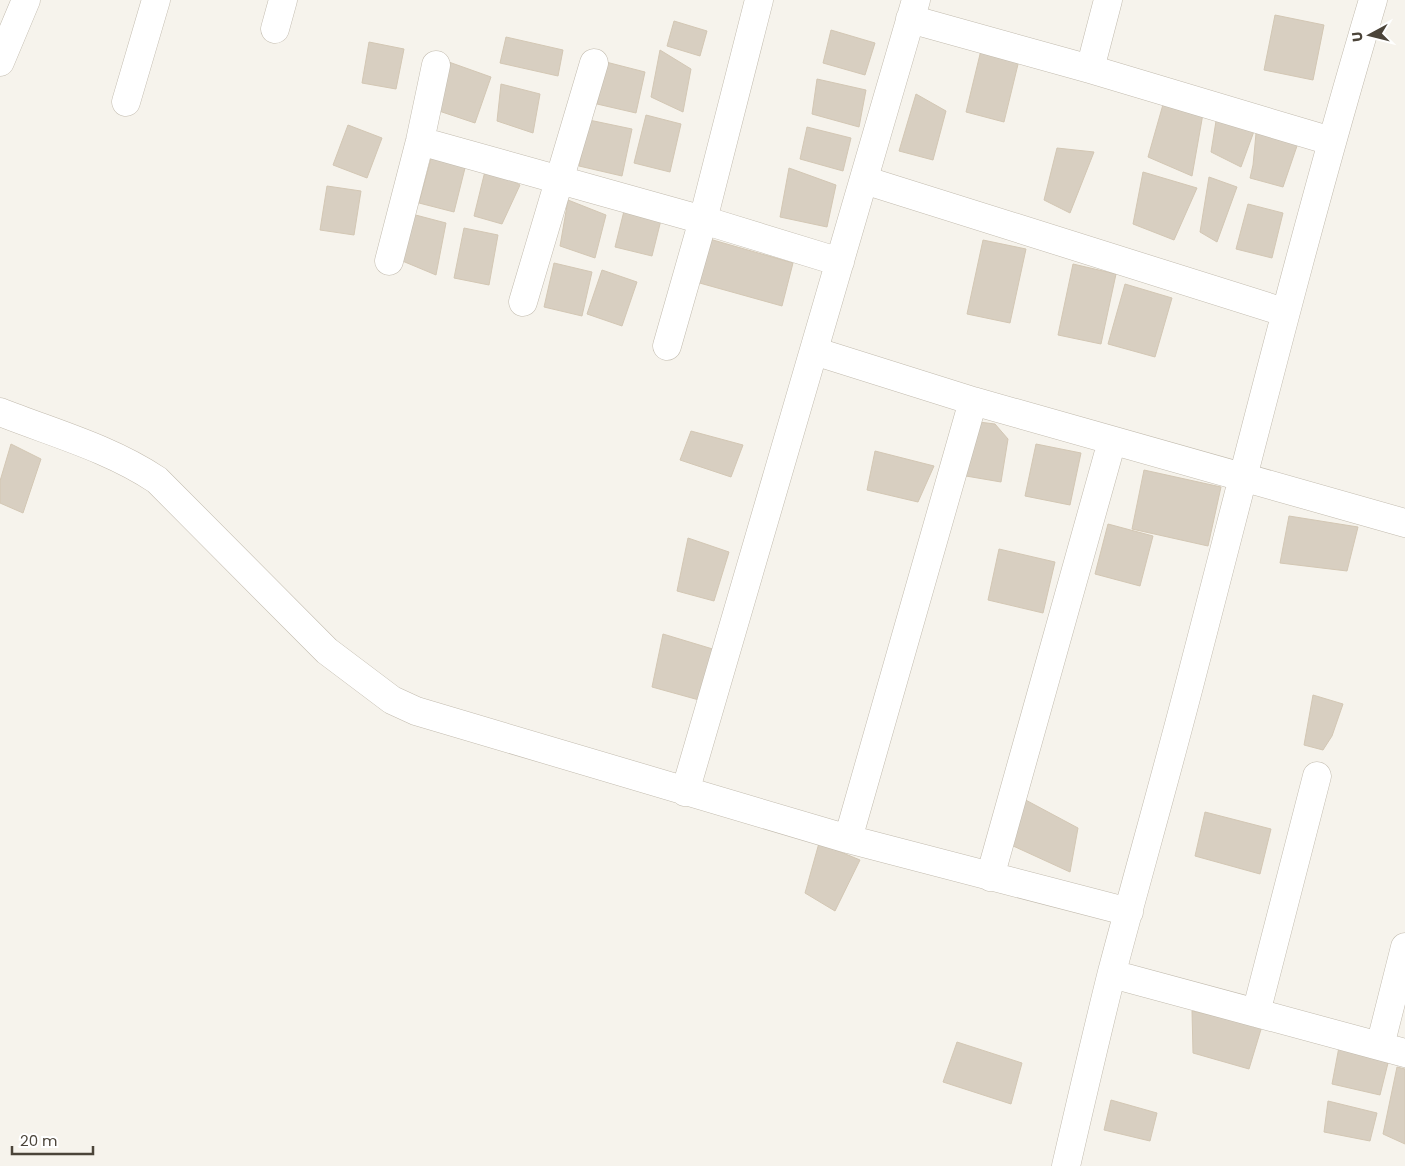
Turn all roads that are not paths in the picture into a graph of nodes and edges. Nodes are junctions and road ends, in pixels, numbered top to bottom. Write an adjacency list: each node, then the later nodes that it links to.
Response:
1 (26, 0): 9 (street)
2 (156, 0): 13 (street)
3 (283, 0): 8 (street)
4 (759, 0): 18 (street)
5 (1108, 0): 12 (street)
6 (1373, 0): 14 (street)
7 (913, 9): 12 (street); 16 (street)
8 (275, 29)
9 (0, 62)
10 (594, 63): 17 (street)
11 (436, 65): 15 (street)
12 (1090, 69): 14 (street)
13 (126, 102)
14 (1330, 141): 22 (street)
15 (420, 142): 17 (street); 19 (street)
16 (864, 180): 20 (street); 22 (street)
17 (560, 181): 18 (street); 21 (street)
18 (702, 220): 20 (street); 23 (street)
19 (389, 261)
20 (840, 262): 24 (street)
21 (524, 302)
22 (1284, 312): 28 (street)
23 (667, 346)
24 (814, 351): 25 (street); 31 (street)
25 (973, 401): 27 (street); 32 (street)
26 (0, 412): 31 (street)
27 (1112, 441): 28 (street); 33 (street)
28 (1242, 475): 29 (street); 34 (street)
29 (1405, 523)
30 (1317, 776): 37 (street)
31 (686, 792): 32 (street)
32 (848, 839): 33 (street)
33 (990, 877): 34 (street)
34 (1129, 912): 36 (street)
35 (1405, 947): 38 (street)
36 (1112, 974): 37 (street); 39 (street)
37 (1256, 1013): 38 (street)
38 (1392, 1049)
39 (1066, 1166)

